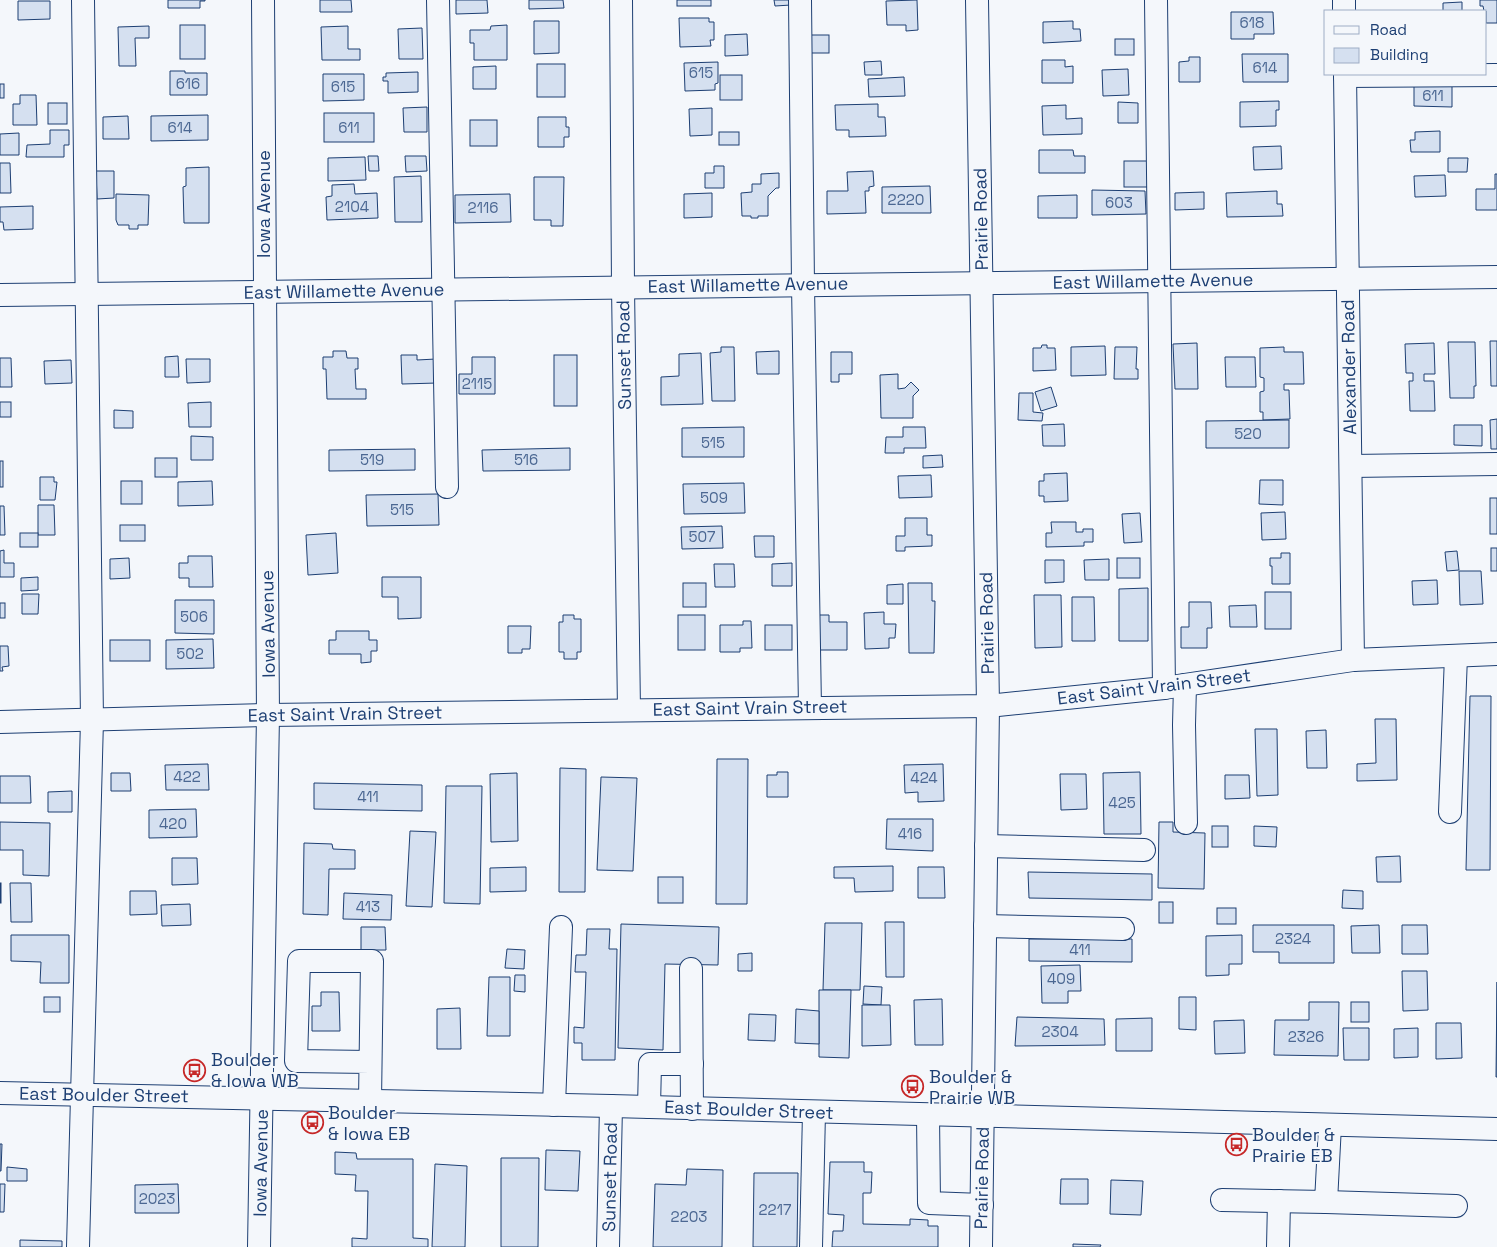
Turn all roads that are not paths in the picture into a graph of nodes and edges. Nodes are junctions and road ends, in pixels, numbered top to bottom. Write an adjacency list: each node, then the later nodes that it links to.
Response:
1 (83, 0): 18 (street)
2 (264, 0): 17 (street, Iowa Avenue)
3 (438, 0): 16 (street)
4 (621, 0): 15 (street, Sunset Road)
5 (800, 0): 14 (street)
6 (977, 0): 13 (street, Prairie Road)
7 (1156, 0): 12 (street)
8 (1345, 75): 9 (street); 11 (street, Alexander Road)
9 (1497, 75)
10 (1497, 277): 11 (street, East Willamette Avenue)
11 (1348, 278): 12 (street, East Willamette Avenue); 21 (street, Alexander Road)
12 (1160, 281): 13 (street, East Willamette Avenue); 26 (street)
13 (982, 284): 14 (street, East Willamette Avenue); 27 (street, Prairie Road)
14 (803, 285): 15 (street, East Willamette Avenue); 28 (street)
15 (623, 287): 16 (street, East Willamette Avenue); 29 (street, Sunset Road)
16 (443, 289): 17 (street, East Willamette Avenue); 22 (street)
17 (265, 292): 18 (street, East Willamette Avenue); 30 (street, Iowa Avenue)
18 (88, 294): 19 (street, East Willamette Avenue); 31 (street)
19 (0, 295)
20 (1497, 464): 21 (street)
21 (1350, 466): 25 (street, Alexander Road)
22 (447, 487)
23 (1497, 654): 24 (street, East Saint Vrain Street)
24 (1456, 656): 25 (street, East Saint Vrain Street); 33 (street)
25 (1354, 660): 26 (street, East Saint Vrain Street)
26 (1175, 686): 27 (street, East Saint Vrain Street); 34 (street)
27 (988, 706): 28 (street, East Saint Vrain Street); 35 (street, Prairie Road)
28 (810, 708): 29 (street, East Saint Vrain Street)
29 (629, 710): 30 (street, East Saint Vrain Street)
30 (268, 715): 31 (street, East Saint Vrain Street); 45 (street, Iowa Avenue)
31 (92, 720): 32 (street, East Saint Vrain Street); 44 (street)
32 (0, 722)
33 (1450, 812)
34 (1186, 823)
35 (986, 846): 36 (street); 37 (street, Prairie Road)
36 (1144, 850)
37 (985, 926): 39 (street); 53 (street, Prairie Road)
38 (560, 928): 47 (street)
39 (1123, 928)
40 (691, 969): 42 (street)
41 (370, 1062): 41 (street); 46 (street)
42 (692, 1064): 49 (street); 50 (street)
43 (0, 1093): 44 (street, East Boulder Street)
44 (82, 1095): 45 (street, East Boulder Street); 61 (street)
45 (263, 1099): 46 (street, East Boulder Street); 62 (street, Iowa Avenue)
46 (370, 1101): 47 (street, East Boulder Street)
47 (554, 1105): 48 (street, East Boulder Street)
48 (611, 1106): 49 (street, East Boulder Street); 63 (street, Sunset Road)
49 (649, 1108): 50 (street, East Boulder Street)
50 (692, 1109): 51 (street, East Boulder Street)
51 (814, 1112): 52 (street, East Boulder Street); 64 (street)
52 (928, 1115): 53 (street, East Boulder Street); 59 (street)
53 (982, 1116): 54 (street, East Boulder Street); 59 (street, Prairie Road)
54 (1330, 1125): 55 (street, East Boulder Street); 58 (street)
55 (1497, 1129)
56 (1222, 1200): 57 (street)
57 (1278, 1201): 58 (street); 66 (street)
58 (1326, 1202): 60 (street)
59 (982, 1205): 65 (street, Prairie Road)
60 (1456, 1206)
61 (78, 1247)
62 (259, 1247)
63 (608, 1247)
64 (811, 1247)
65 (981, 1247)
66 (1278, 1247)

